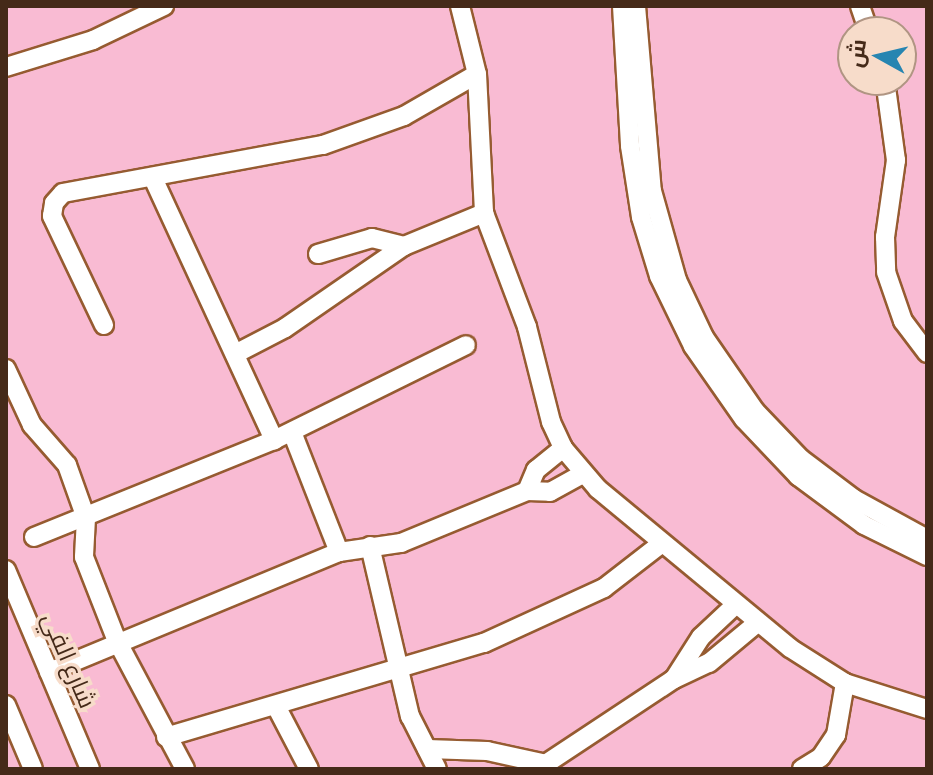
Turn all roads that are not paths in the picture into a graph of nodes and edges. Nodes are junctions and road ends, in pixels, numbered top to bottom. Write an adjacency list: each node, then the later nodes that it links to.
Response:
1 (164, 6): 5 (street)
2 (460, 6): 6 (street)
3 (622, 6): 27 (street)
4 (636, 6): 23 (street)
5 (6, 67)
6 (477, 74): 8 (street); 9 (street)
7 (888, 96): 14 (street)
8 (153, 178): 12 (street); 15 (street)
9 (484, 213): 10 (street); 18 (street)
10 (404, 246): 11 (street); 15 (street)
11 (318, 254)
12 (104, 325)
13 (466, 345): 17 (street)
14 (927, 353)
15 (235, 354): 17 (street)
16 (6, 369): 21 (street)
17 (283, 436): 21 (street); 26 (street)
18 (563, 448): 19 (street); 20 (street)
19 (583, 474): 20 (street); 24 (street)
20 (527, 491): 25 (street)
21 (86, 518): 22 (street); 31 (street)
22 (34, 537)
23 (927, 539)
24 (661, 544): 29 (street); 32 (street)
25 (370, 546): 26 (street); 32 (street)
26 (339, 552): 31 (street)
27 (927, 556)
28 (6, 570): 33 (street, شارع الفي)
29 (734, 606): 30 (street); 34 (street)
30 (757, 623): 34 (street); 35 (street)
31 (117, 641): 33 (street); 39 (street)
32 (402, 670): 36 (street); 40 (street)
33 (49, 672): 43 (street, شارع الفي)
34 (674, 679): 41 (street)
35 (845, 683): 38 (street); 47 (street)
36 (276, 706): 39 (street); 45 (street)
37 (7, 708): 42 (street)
38 (927, 709)
39 (166, 737): 44 (street)
40 (427, 749): 41 (street); 46 (street)
41 (542, 766)
42 (33, 769)
43 (90, 769)
44 (185, 769)
45 (309, 769)
46 (437, 769)
47 (802, 769)

